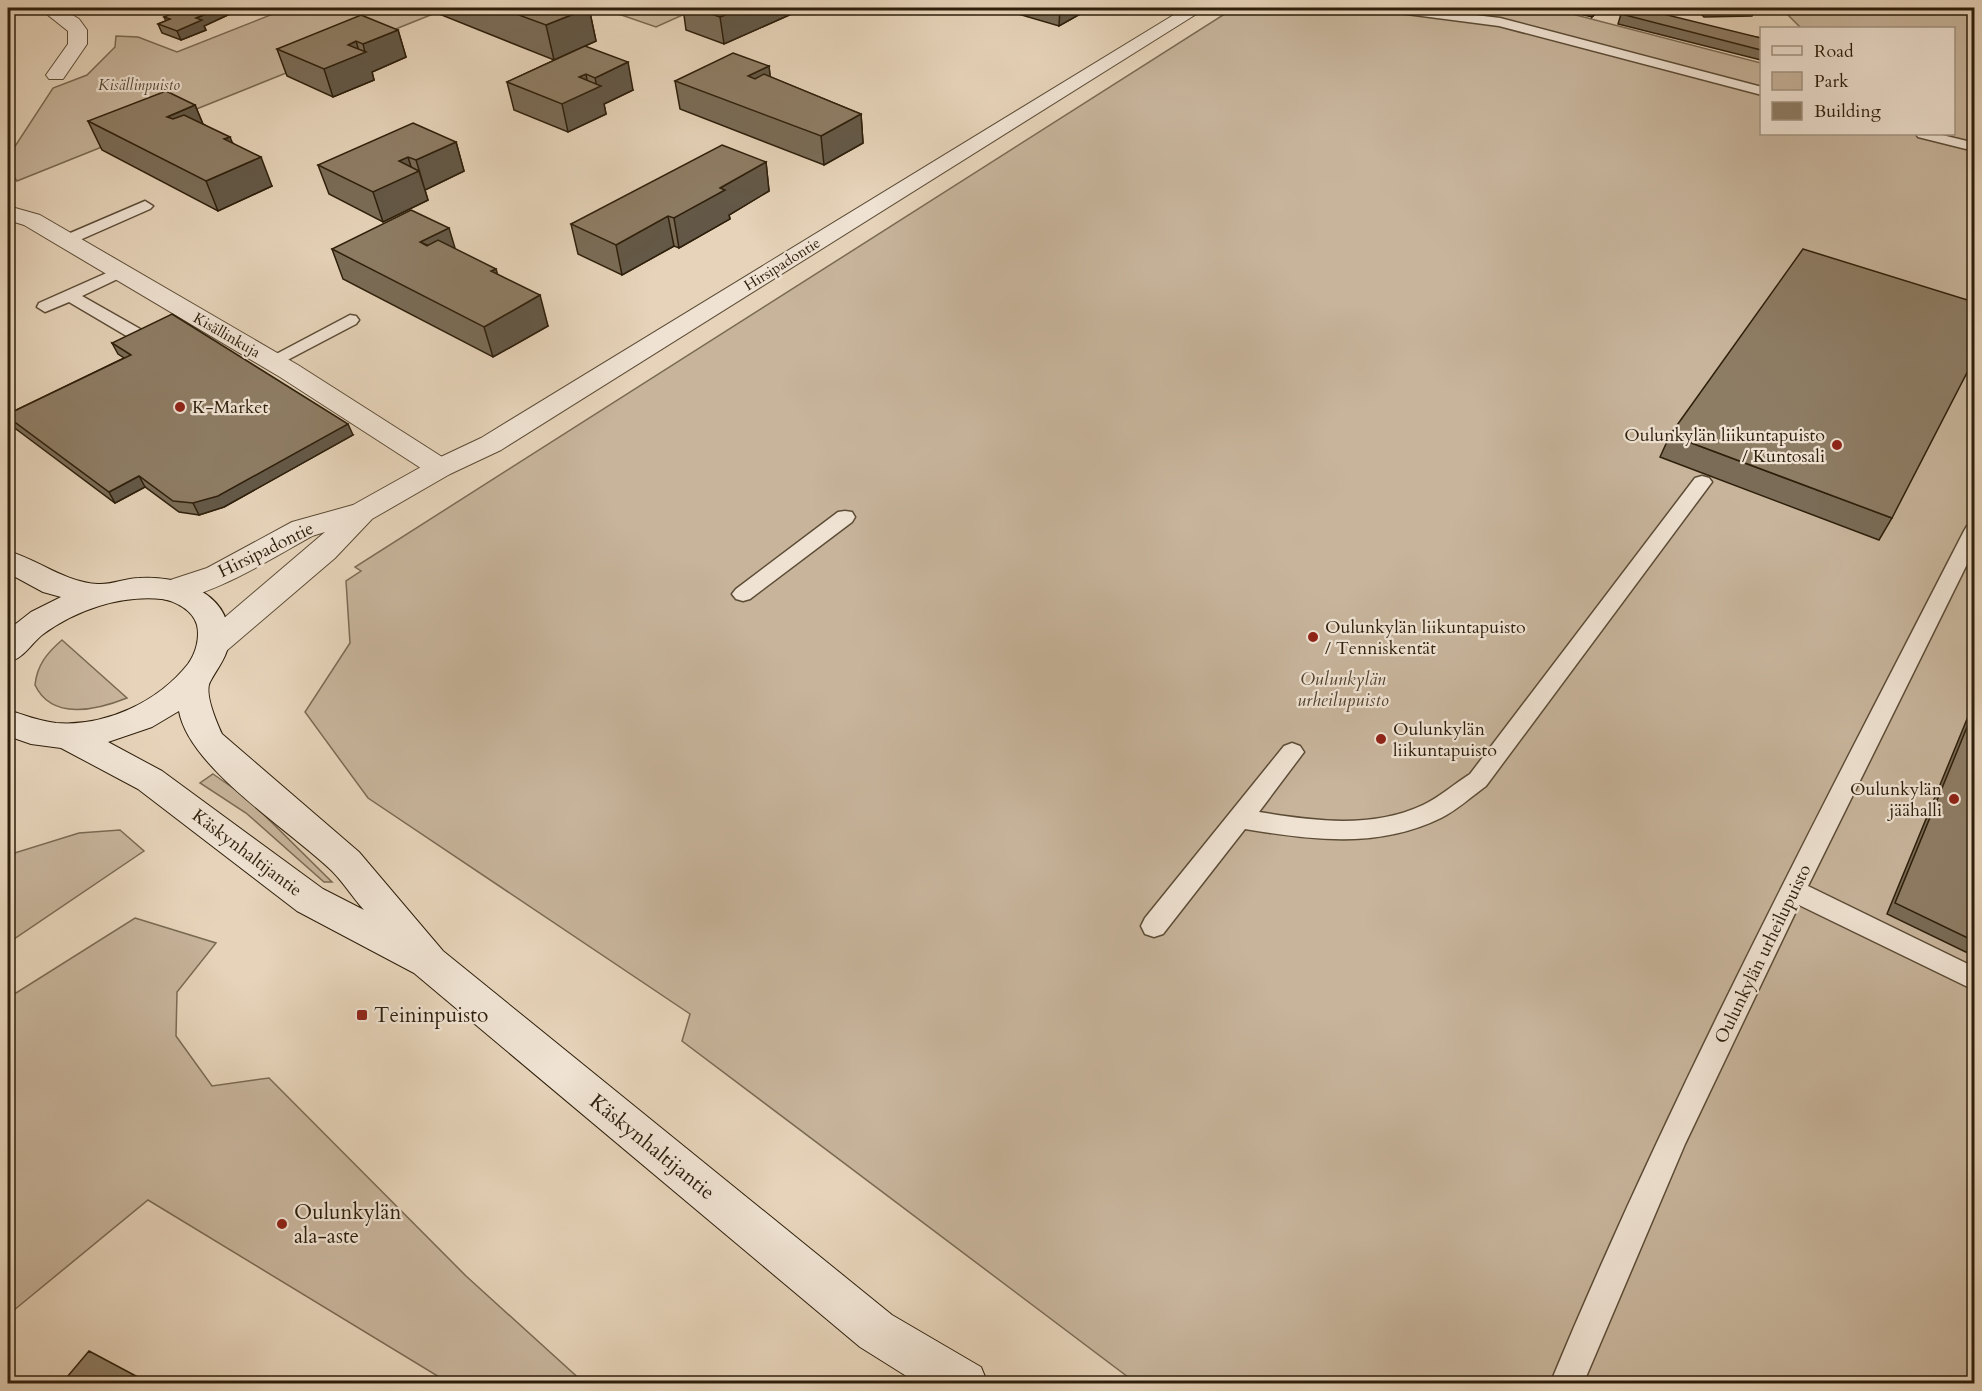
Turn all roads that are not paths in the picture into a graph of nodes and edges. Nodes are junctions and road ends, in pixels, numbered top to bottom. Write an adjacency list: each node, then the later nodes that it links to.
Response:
1 (48, 8): 4 (street)
2 (1197, 8): 17 (street, Hirsipadontie)
3 (1391, 8): 5 (lane)
4 (56, 75)
5 (1760, 91)
6 (1927, 135): 7 (lane)
7 (1966, 145)
8 (146, 206): 10 (lane)
9 (8, 213): 10 (street, Kisällinkuja)
10 (67, 240): 11 (street, Kisällinkuja)
11 (120, 272): 12 (lane); 16 (street, Kisällinkuja)
12 (70, 296): 13 (lane); 15 (lane)
13 (45, 308)
14 (350, 320): 16 (lane)
15 (136, 334)
16 (272, 361): 17 (street, Kisällinkuja)
17 (440, 468): 19 (street, Hirsipadontie)
18 (1702, 482): 32 (lane)
19 (363, 512): 23 (street, Hirsipadontie); 26 (street, Hirsipadontie)
20 (845, 517): 24 (lane)
21 (1974, 531): 33 (lane, Oulunkylän urheilupuisto)
22 (8, 561): 25 (street)
23 (169, 591): 25 (street); 26 (street)
24 (742, 594)
25 (100, 595): 27 (street)
26 (214, 644): 28 (street)
27 (8, 647)
28 (192, 682): 30 (street); 35 (street, Käskynhaltijantie)
29 (12, 729): 30 (street)
30 (69, 737): 35 (street, Käskynhaltijantie)
31 (1292, 752): 32 (lane)
32 (1240, 818): 34 (lane)
33 (1793, 890): 36 (lane); 40 (lane, Oulunkylän urheilupuisto)
34 (1154, 926)
35 (429, 963): 37 (street, Käskynhaltijantie)
36 (1974, 979)
37 (876, 1331): 38 (street, Käskynhaltijantie); 39 (street, Käskynhaltijantie)
38 (919, 1383)
39 (964, 1383)
40 (1566, 1383)

